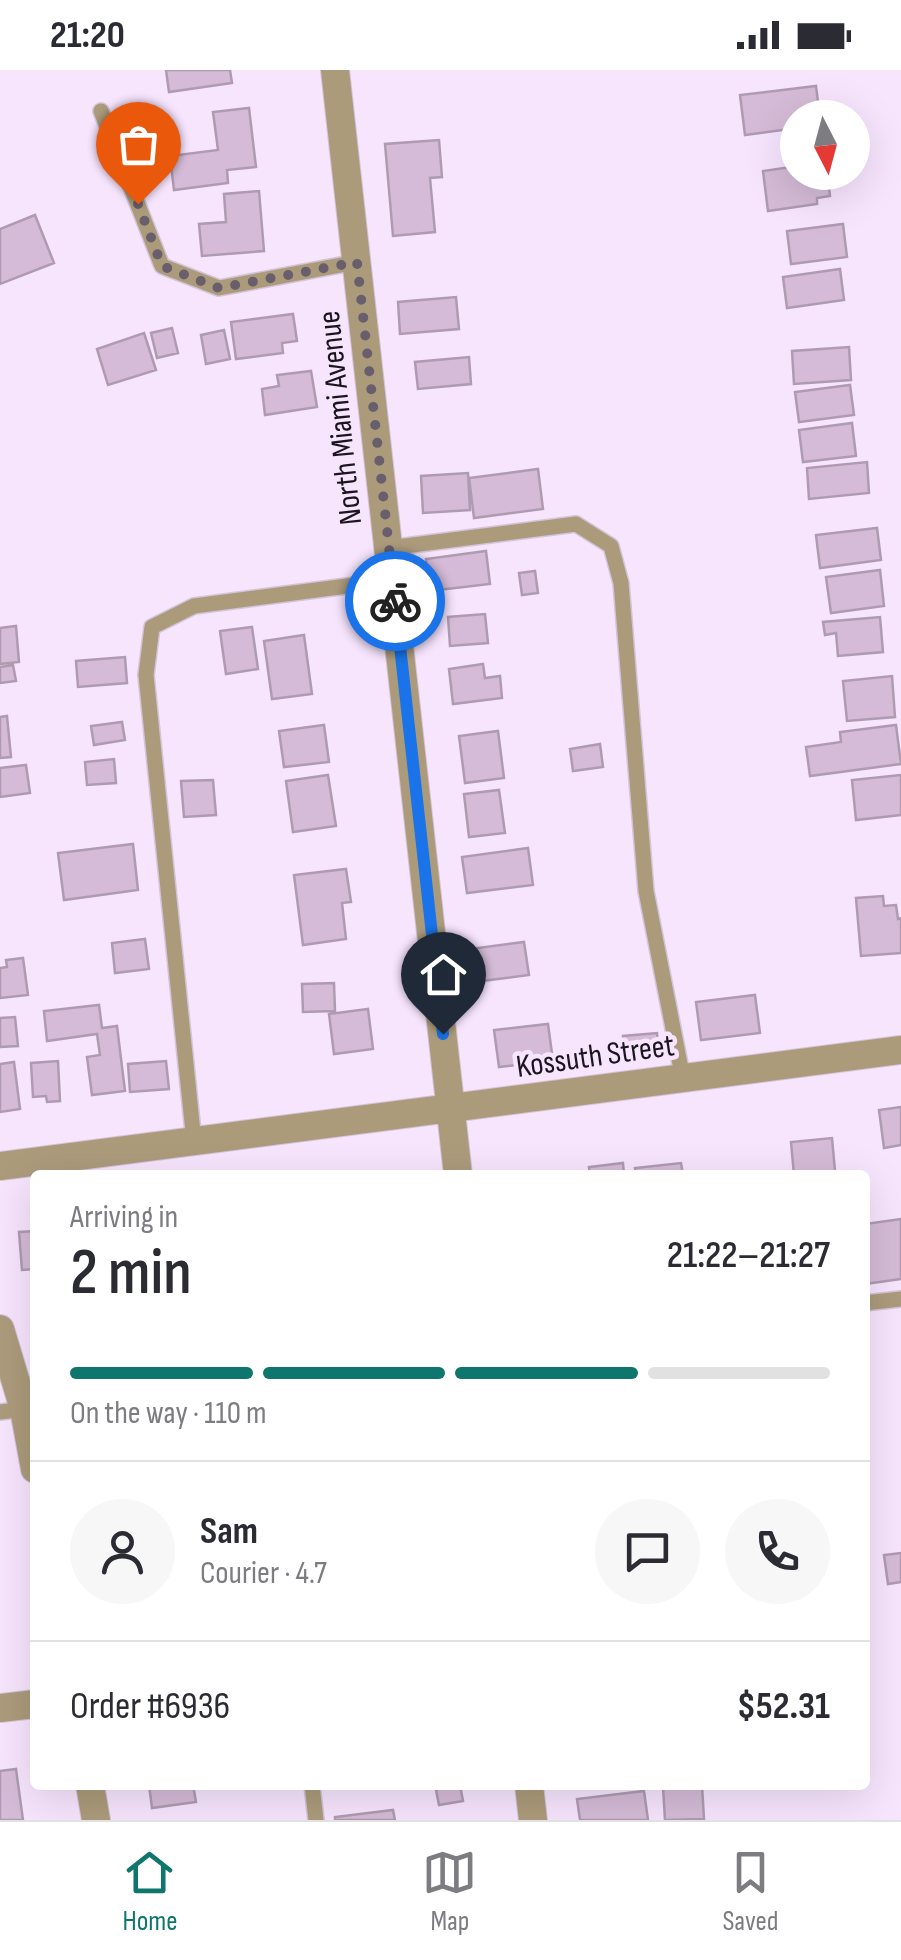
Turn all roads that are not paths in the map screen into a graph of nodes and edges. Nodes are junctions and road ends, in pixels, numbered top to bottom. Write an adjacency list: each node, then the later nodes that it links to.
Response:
1 (335, 70): 3 (street, North Miami Avenue)
2 (102, 111): 3 (lane)
3 (357, 262): 4 (street, North Miami Avenue)
4 (389, 548): 5 (street, North Miami Avenue); 7 (lane)
5 (392, 580): 8 (street, North Miami Avenue); 9 (lane)
6 (901, 1050): 7 (street, Kossuth Street)
7 (683, 1078): 8 (street, Kossuth Street)
8 (451, 1109): 9 (street, Kossuth Street); 11 (street, North Miami Avenue)
9 (194, 1142): 10 (street, Kossuth Street)
10 (0, 1166)
11 (457, 1170)
12 (901, 1299): 13 (lane)
13 (870, 1302)
14 (0, 1329): 15 (street)
15 (20, 1410): 16 (street)
16 (30, 1449)
17 (30, 1705): 18 (street)
18 (0, 1708)
19 (91, 1790): 22 (street)
20 (313, 1790): 23 (lane)
21 (530, 1790): 24 (street)
22 (96, 1820)
23 (316, 1820)
24 (533, 1820)

